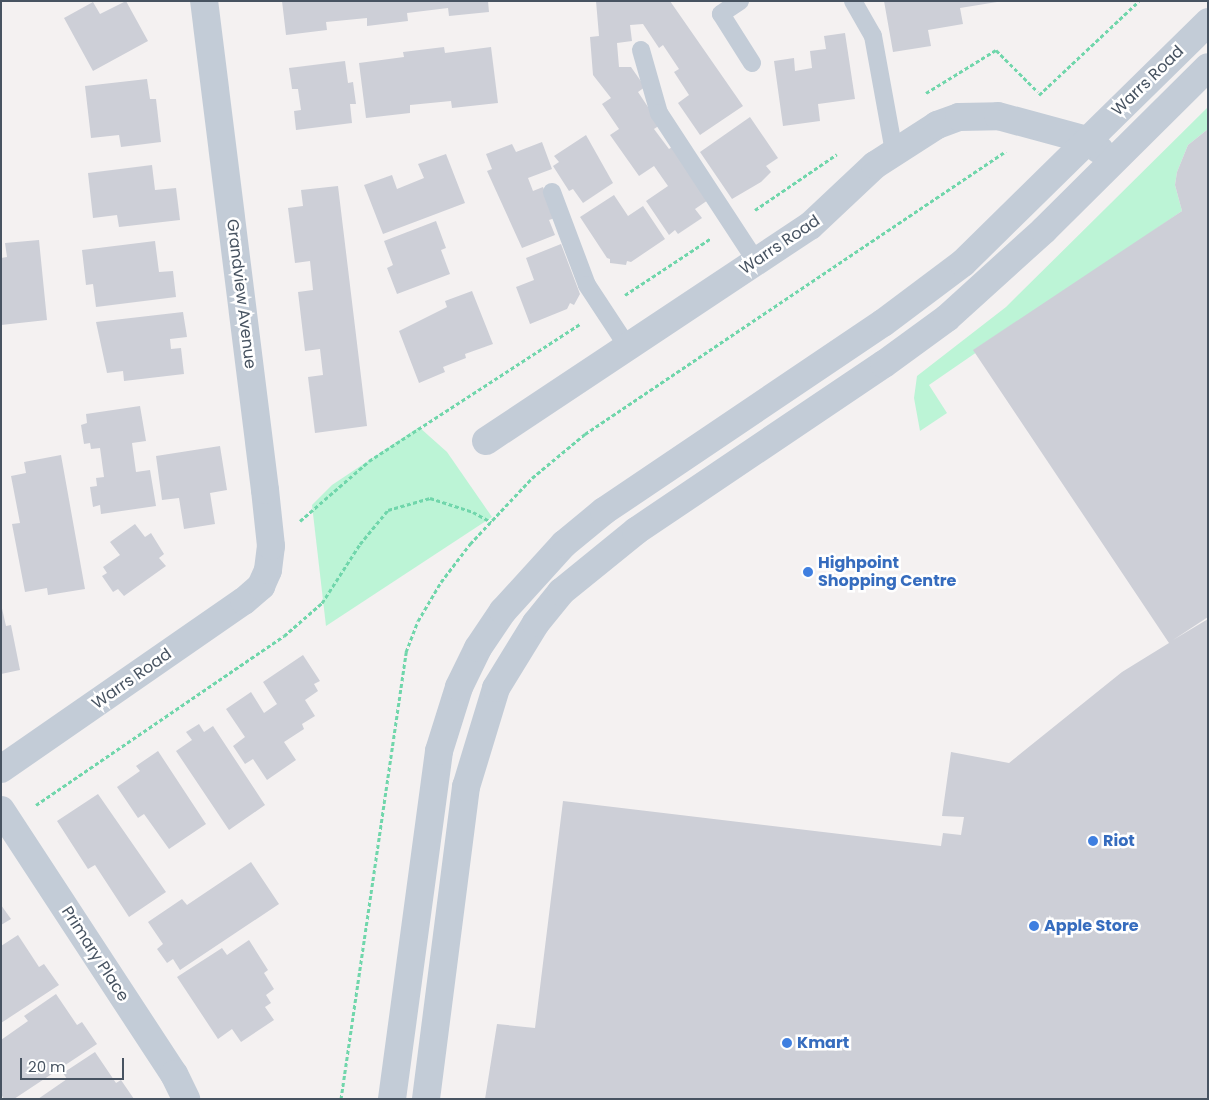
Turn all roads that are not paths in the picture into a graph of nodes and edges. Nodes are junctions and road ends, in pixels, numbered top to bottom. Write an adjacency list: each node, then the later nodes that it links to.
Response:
1 (204, 1): 15 (street, Grandview Avenue)
2 (740, 1): 6 (lane)
3 (852, 1): 9 (lane)
4 (1208, 22): 8 (street, Warrs Road)
5 (641, 50): 12 (lane)
6 (752, 63)
7 (1208, 67): 10 (street, Warrs Road)
8 (1087, 140): 9 (street, Warrs Road); 10 (street, Warrs Road); 19 (street)
9 (894, 150): 12 (street, Warrs Road)
10 (1113, 160): 20 (street)
11 (552, 192): 13 (lane)
12 (756, 261): 13 (street, Warrs Road)
13 (627, 346): 14 (street, Warrs Road)
14 (486, 441)
15 (261, 586): 16 (street, Warrs Road)
16 (1, 769)
17 (6, 817): 18 (street, Primary Place)
18 (186, 1099)
19 (392, 1099)
20 (426, 1099)

